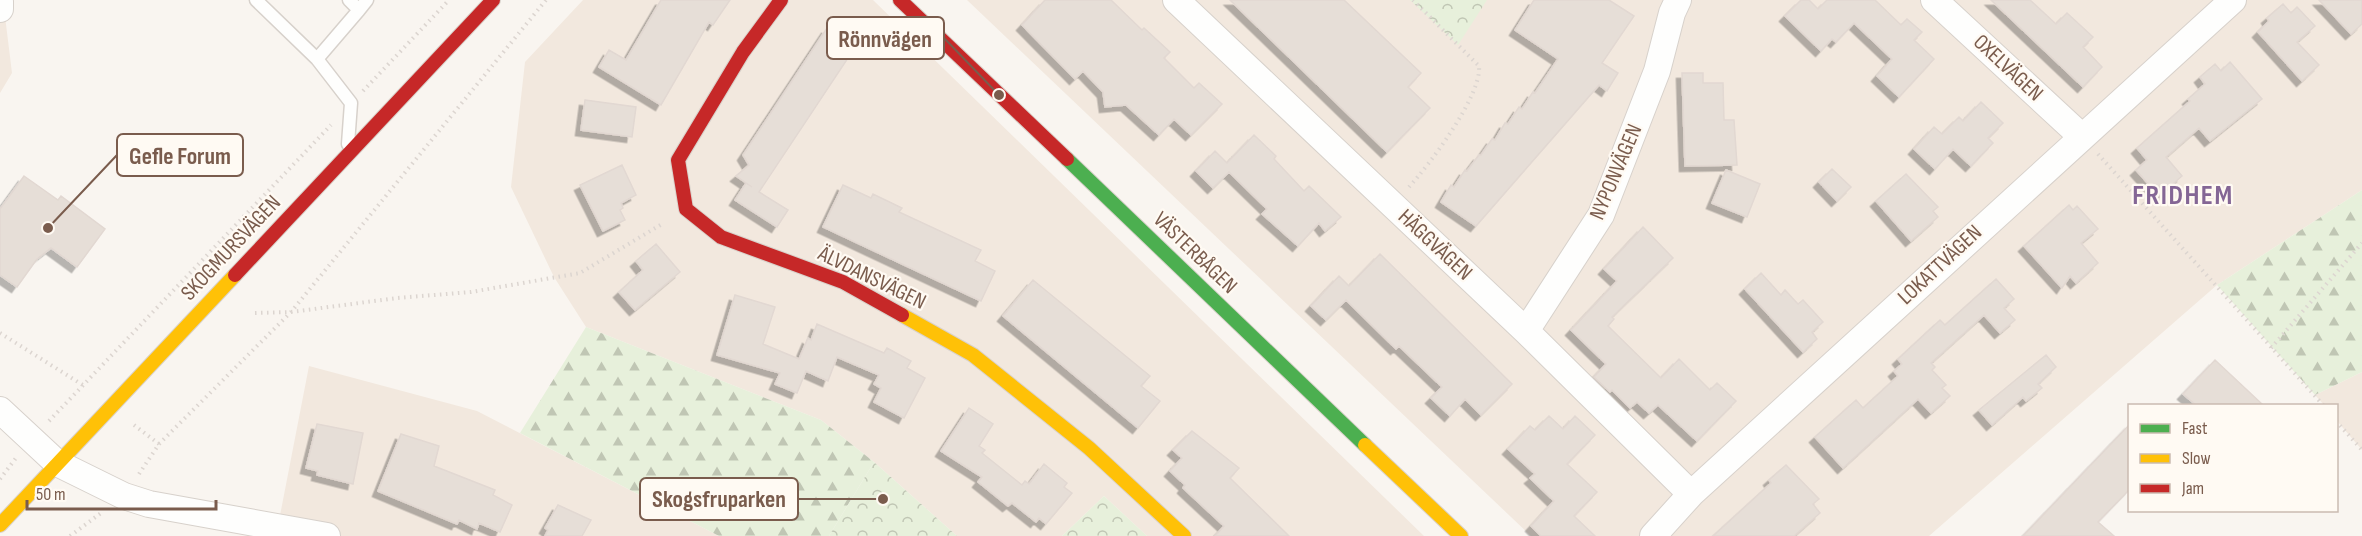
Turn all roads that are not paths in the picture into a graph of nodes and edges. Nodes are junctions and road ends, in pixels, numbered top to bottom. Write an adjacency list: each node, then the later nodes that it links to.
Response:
1 (256, 0): 13 (lane)
2 (349, 0): 11 (lane)
3 (493, 0): 15 (street, SKOGMURSVÄGEN)
4 (781, 0): 22 (street, ÄLVDANSVÄGEN)
5 (900, 0): 23 (street, VÄSTERBÅGEN)
6 (1176, 0): 16 (street, HÄGGVÄGEN)
7 (1678, 0): 16 (street, NYPONVÄGEN)
8 (1934, 0): 14 (street, OXELVÄGEN)
9 (2233, 0): 14 (street, LOKATTVÄGEN)
10 (0, 2): 12 (street)
11 (363, 5): 13 (lane)
12 (0, 9)
13 (317, 59): 15 (lane)
14 (2081, 136): 19 (street, LOKATTVÄGEN)
15 (347, 156): 18 (street, SKOGMURSVÄGEN)
16 (1526, 331): 19 (street, HÄGGVÄGEN)
17 (0, 410): 18 (street)
18 (57, 463): 20 (street, SKOGMURSVÄGEN); 21 (street)
19 (1691, 494): 24 (street, LOKATTVÄGEN)
20 (0, 525)
21 (327, 536)
22 (1184, 536)
23 (1461, 536)
24 (1653, 536)

